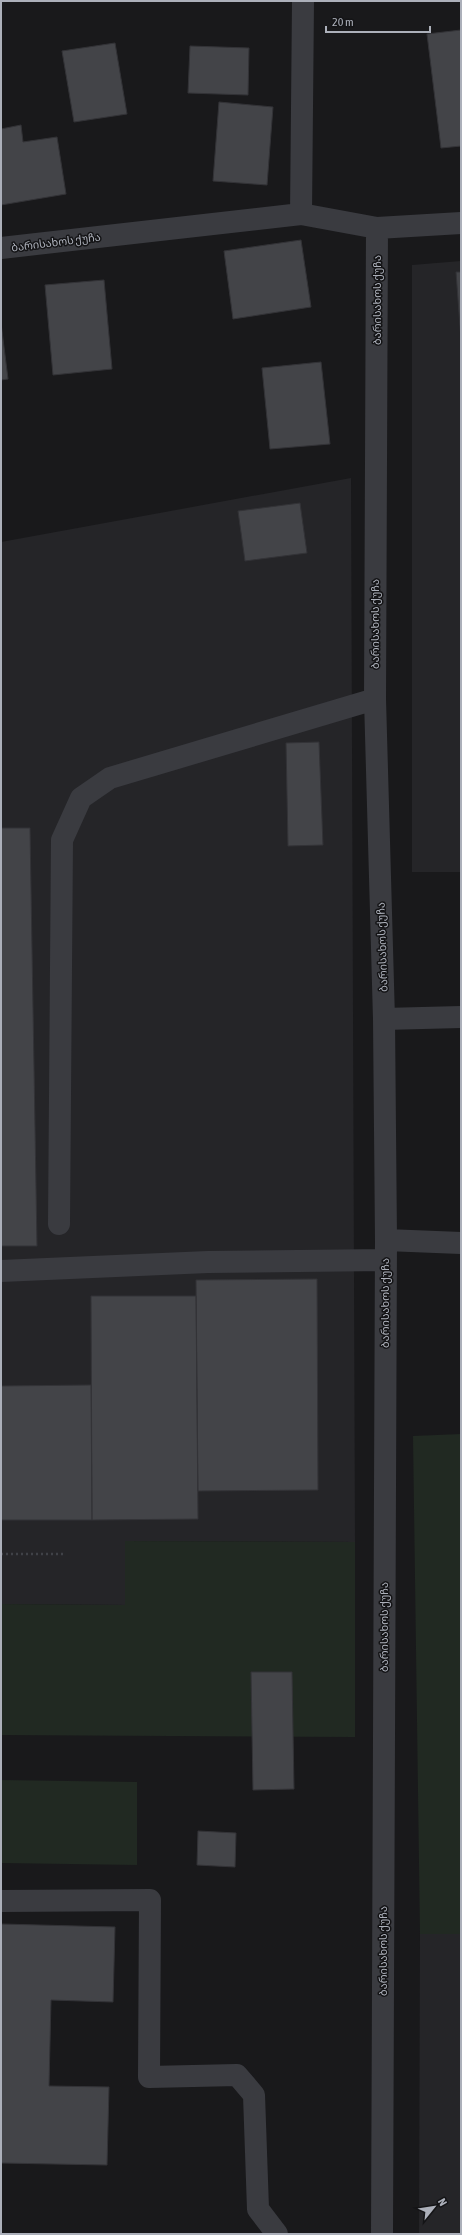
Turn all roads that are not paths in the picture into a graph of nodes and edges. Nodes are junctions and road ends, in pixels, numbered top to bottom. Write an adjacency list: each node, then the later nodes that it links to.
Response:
1 (303, 1): 2 (street)
2 (301, 214): 4 (street, ბარისახოს ქუჩა); 5 (street, ბარისახოს ქუჩა)
3 (461, 223): 4 (street, ბარისახოს ქუჩა)
4 (377, 228): 6 (street, ბარისახოს ქუჩა)
5 (1, 248)
6 (375, 699): 8 (street, ბარისახოს ქუჩა); 9 (street)
7 (461, 1017): 8 (street)
8 (384, 1019): 11 (street, ბარისახოს ქუჩა)
9 (59, 1224)
10 (461, 1243): 11 (street)
11 (385, 1250): 12 (street); 15 (street, ბარისახოს ქუჩა)
12 (1, 1271)
13 (1, 1901): 14 (street)
14 (277, 2234)
15 (382, 2234)

